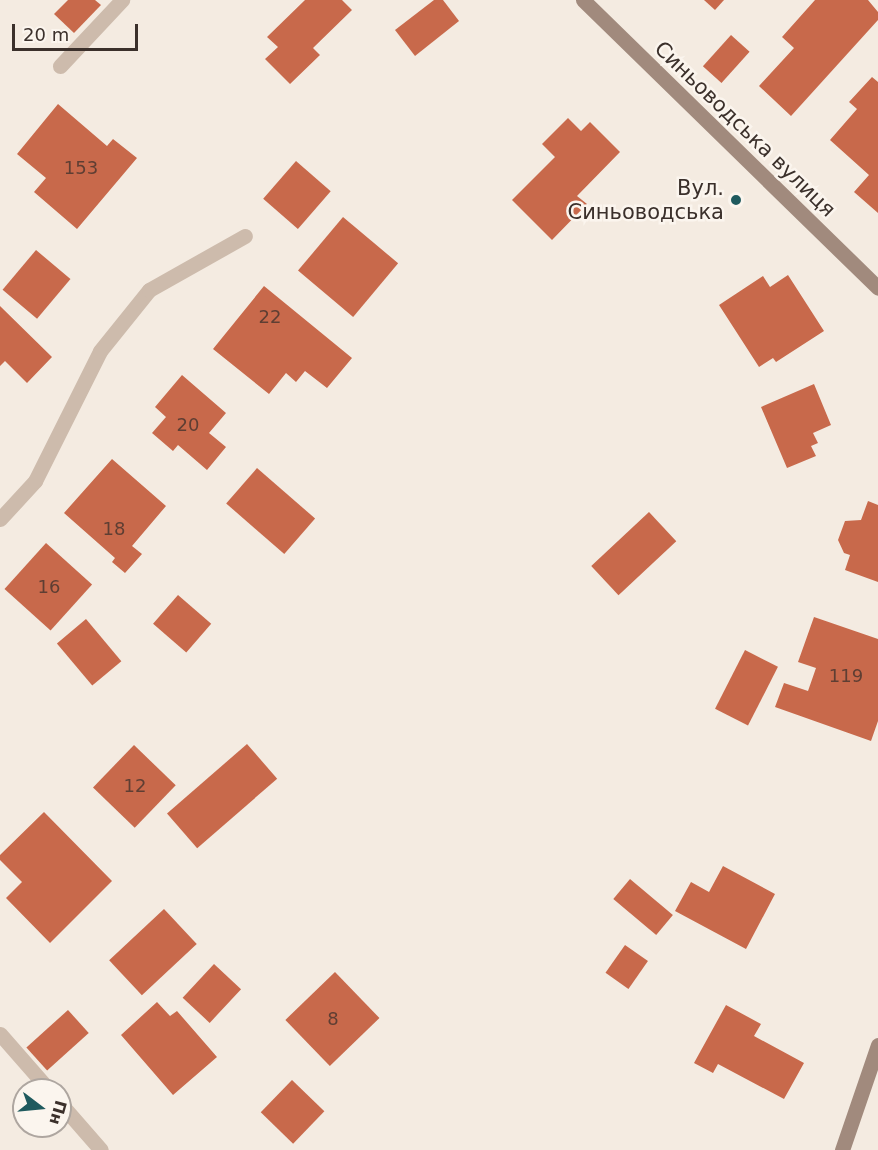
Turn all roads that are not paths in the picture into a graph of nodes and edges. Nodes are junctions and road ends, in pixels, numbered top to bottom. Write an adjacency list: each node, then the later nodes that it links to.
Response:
1 (122, 0): 3 (street)
2 (584, 0): 5 (street, Синьоводська вулиця)
3 (60, 66)
4 (245, 236): 6 (street)
5 (878, 288)
6 (0, 519)
7 (0, 1034): 9 (street)
8 (878, 1045): 12 (street)
9 (38, 1078)
10 (72, 1117): 11 (street)
11 (101, 1150)
12 (842, 1150)

